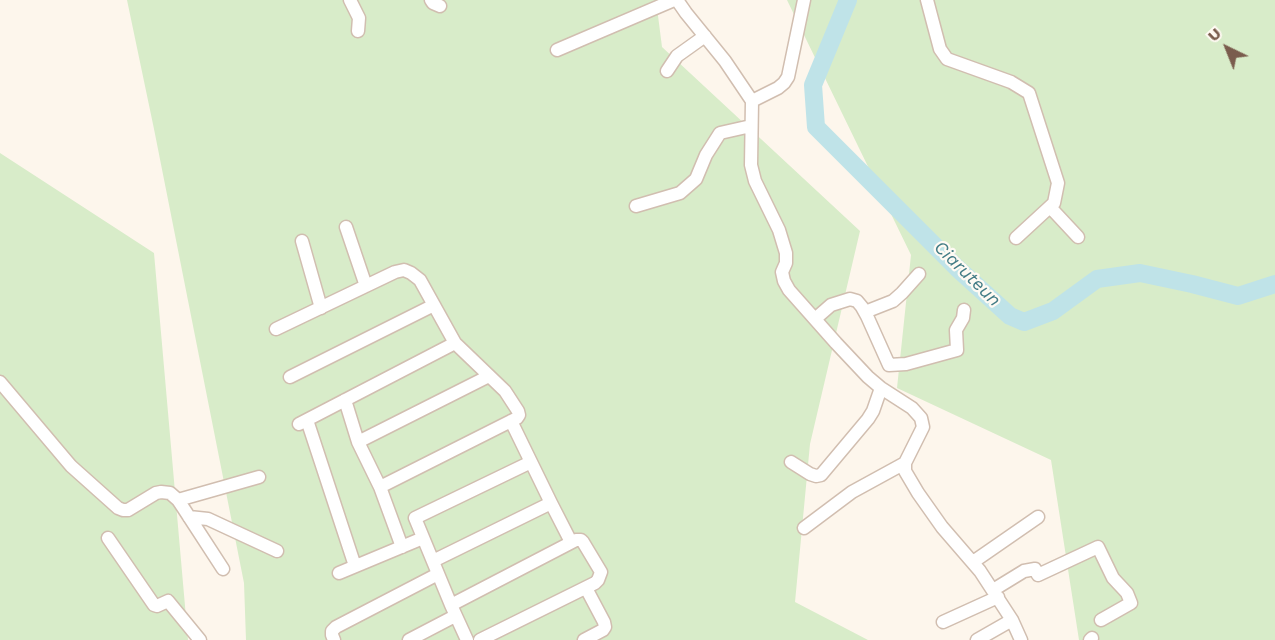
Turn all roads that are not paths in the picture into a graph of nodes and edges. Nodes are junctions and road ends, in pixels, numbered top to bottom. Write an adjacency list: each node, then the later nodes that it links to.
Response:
1 (350, 0): 5 (street)
2 (675, 0): 6 (street); 7 (street)
3 (804, 0): 9 (street)
4 (927, 0): 12 (street)
5 (358, 31)
6 (705, 36): 8 (street); 9 (street)
7 (557, 50)
8 (667, 70)
9 (752, 101): 10 (street)
10 (751, 126): 11 (street); 23 (street)
11 (636, 206)
12 (1050, 207): 14 (street); 15 (street)
13 (346, 227): 18 (street)
14 (1078, 237)
15 (1016, 238)
16 (302, 241): 20 (street)
17 (919, 274): 22 (street)
18 (366, 286): 19 (street); 20 (street)
19 (434, 305): 25 (street); 27 (street)
20 (321, 308): 24 (street)
21 (964, 310): 22 (street)
22 (865, 312): 23 (street)
23 (815, 319): 29 (street)
24 (276, 329)
25 (454, 343): 26 (street); 30 (street)
26 (489, 376): 31 (street); 32 (street)
27 (290, 377)
28 (0, 382): 38 (street)
29 (881, 388): 34 (street); 35 (street)
30 (345, 400): 32 (street); 50 (street)
31 (511, 421): 33 (street); 37 (street)
32 (358, 442): 37 (street)
33 (531, 462): 39 (street); 44 (street)
34 (791, 462)
35 (905, 463): 42 (street); 49 (street)
36 (259, 477): 38 (street)
37 (380, 487): 46 (street)
38 (178, 500): 40 (street)
39 (551, 503): 45 (street); 48 (street)
40 (189, 517): 47 (street); 51 (street)
41 (1038, 517): 49 (street)
42 (804, 528)
43 (108, 538): 60 (street)
44 (423, 538): 46 (street); 48 (street)
45 (572, 542): 54 (street); 56 (street)
46 (402, 547): 50 (street)
47 (277, 551)
48 (433, 561): 53 (street)
49 (973, 562): 55 (street)
50 (355, 566): 52 (street)
51 (223, 569)
52 (339, 573)
53 (438, 574): 56 (street); 61 (street)
54 (586, 588): 64 (street); 65 (street)
55 (996, 594): 57 (street); 58 (street); 59 (street)
56 (453, 610): 62 (street); 63 (street)
57 (1012, 620): 66 (street); 67 (street)
58 (1101, 620)
59 (943, 622)
60 (200, 640)
61 (334, 640)
62 (409, 640)
63 (467, 640)
64 (480, 640)
65 (584, 640)
66 (977, 640)
67 (1021, 640)

